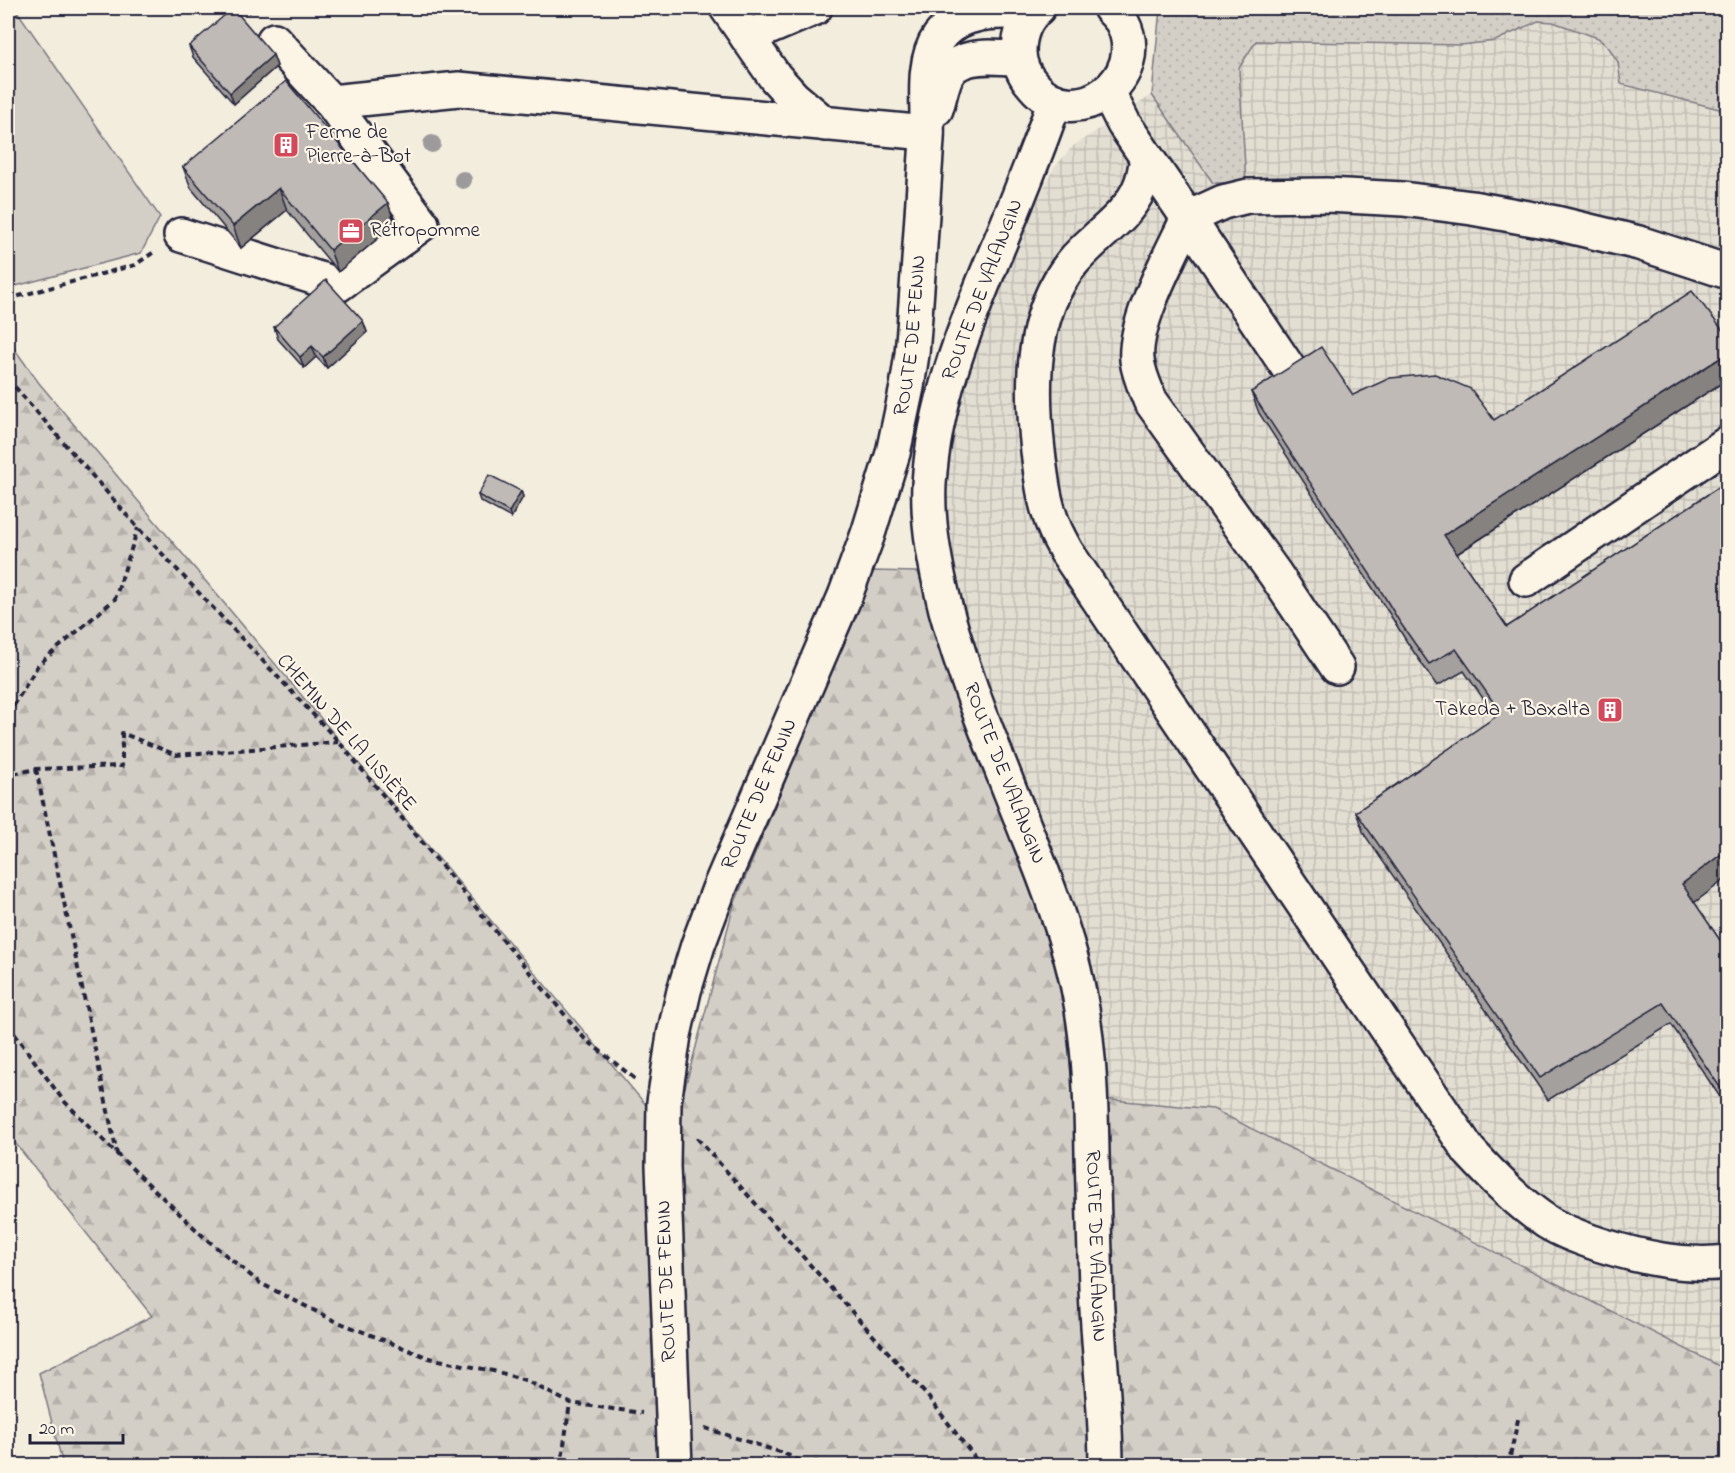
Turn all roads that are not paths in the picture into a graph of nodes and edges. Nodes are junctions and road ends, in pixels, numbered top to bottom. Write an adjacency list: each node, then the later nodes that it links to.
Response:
1 (727, 8): 5 (street)
2 (815, 8): 5 (street)
3 (1035, 10): 7 (street); 12 (street, ROUTE DE FENIN)
4 (1118, 12): 8 (street)
5 (747, 37): 11 (street)
6 (274, 40): 10 (street)
7 (1019, 59): 9 (street); 12 (street, ROUTE DE FENIN)
8 (1108, 92): 9 (street); 13 (street)
9 (1055, 101): 23 (street, ROUTE DE VALANGIN)
10 (331, 102): 11 (street); 15 (street)
11 (825, 124): 12 (street)
12 (927, 133): 22 (street, ROUTE DE FENIN)
13 (1147, 158): 14 (street); 21 (street)
14 (1188, 218): 16 (street); 17 (street); 20 (street)
15 (181, 235)
16 (1728, 272)
17 (1291, 372)
18 (1728, 443): 19 (street)
19 (1526, 580)
20 (1337, 667)
21 (1728, 1262)
22 (675, 1466)
23 (1106, 1466)

